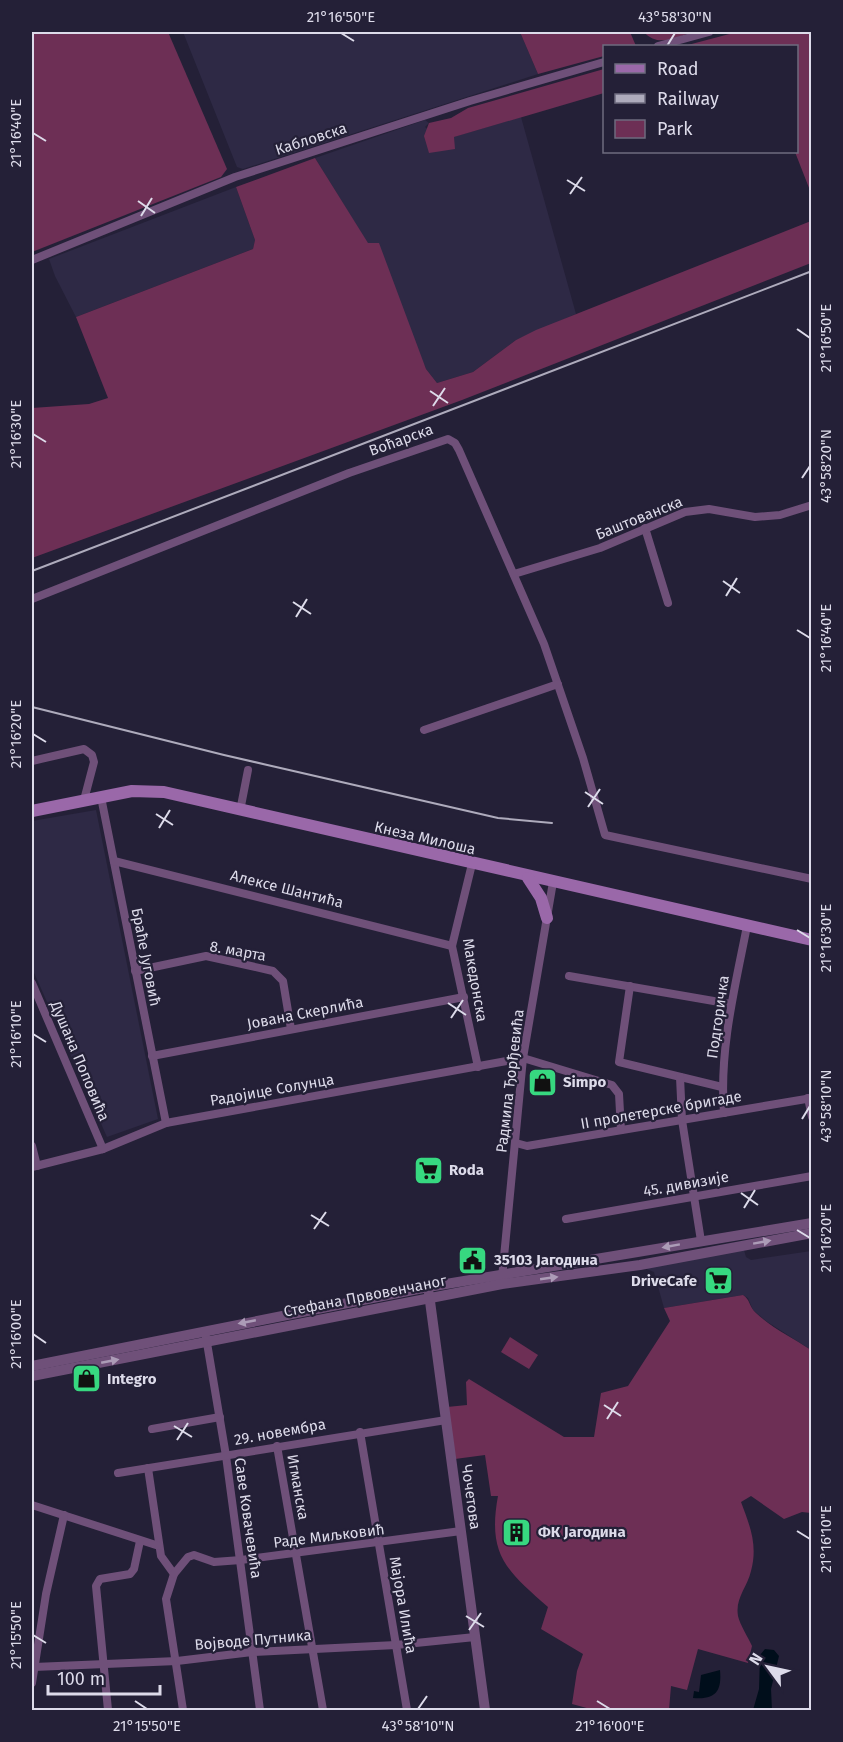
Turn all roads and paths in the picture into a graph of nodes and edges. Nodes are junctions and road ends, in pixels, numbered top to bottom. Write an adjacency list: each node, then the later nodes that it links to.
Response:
1 (709, 32): 2 (street)
2 (662, 45)
3 (603, 62): 4 (street, Кабловска)
4 (32, 260)
5 (812, 505): 6 (street, Баштованска)
6 (645, 528): 7 (street, Баштованска); 9 (street)
7 (514, 574): 8 (street, Воћарска); 10 (street, Воћарска)
8 (32, 599)
9 (668, 603)
10 (558, 684): 11 (street); 21 (street, Воћарска)
11 (424, 730)
12 (32, 761): 15 (street)
13 (249, 770): 17 (street)
14 (100, 797): 15 (main road, Кнеза Милоша); 17 (main road, Кнеза Милоша); 18 (street, Браће Југовић)
15 (84, 800): 16 (main road, Кнеза Милоша)
16 (32, 811)
17 (240, 811): 19 (main road, Кнеза Милоша)
18 (114, 861): 26 (street, Алексе Шантића); 27 (street, Браће Југовић)
19 (472, 864): 20 (main road, Кнеза Милоша); 26 (street, Македонска)
20 (528, 878): 22 (main road, Кнеза Милоша); 23 (main road)
21 (812, 879)
22 (553, 882): 23 (street, Радмила Ђорђевића); 24 (main road, Кнеза Милоша)
23 (547, 918): 35 (street, Радмила Ђорђевића)
24 (747, 926): 25 (main road, Кнеза Милоша); 32 (street, Подгоричка)
25 (812, 940)
26 (452, 946): 31 (street, Македонска)
27 (135, 971): 33 (street, 8. марта); 34 (street, Браће Југовић)
28 (569, 976): 30 (street)
29 (32, 983): 47 (street, Душана Поповића)
30 (630, 986): 32 (street); 37 (street)
31 (464, 997): 33 (street, Јована Скерлића); 36 (street, Македонска)
32 (731, 1004): 38 (street, Подгоричка)
33 (291, 1029): 34 (street, Јована Скерлића)
34 (152, 1056): 43 (street, Браће Југовић)
35 (523, 1058): 36 (street, Радојице Солунца); 44 (street); 45 (street, Радмила Ђорђевића)
36 (478, 1067): 43 (street, Радојице Солунца)
37 (680, 1077): 38 (street); 42 (street)
38 (722, 1087): 40 (street, Подгоричка)
39 (810, 1098): 40 (street, II пролетерске бригаде); 41 (street)
40 (724, 1113): 42 (street, II пролетерске бригаде)
41 (812, 1117)
42 (682, 1120): 44 (street, II пролетерске бригаде); 50 (street)
43 (166, 1122): 47 (street, Радојице Солунца)
44 (621, 1130): 45 (street, II пролетерске бригаде)
45 (516, 1143): 56 (street, Радмила Ђорђевића)
46 (32, 1146): 48 (street)
47 (103, 1149): 48 (street, Радојице Солунца)
48 (34, 1167)
49 (812, 1176): 50 (street, 45. дивизије)
50 (694, 1197): 51 (street, 45. дивизије); 54 (street)
51 (566, 1219)
52 (812, 1223): 55 (street, Стефана Првовенчаног)
53 (812, 1233): 55 (street, Стефана Првовенчаног, one-way to 53)
54 (701, 1241): 55 (street, Стефана Првовенчаног); 56 (street, Стефана Првовенчаног, one-way to 56)
55 (736, 1241): 56 (street, Стефана Првовенчаног, one-way to 55)
56 (502, 1280): 57 (street, Стефана Првовенчаног)
57 (429, 1293): 58 (street, Стефана Првовенчаног, one-way to 58); 59 (street, Стефана Првовенчаног); 63 (street, Чочетова)
58 (205, 1330): 59 (street, Саве Ковачевића); 60 (street, Стефана Првовенчаног)
59 (207, 1343): 61 (street, Стефана Првовенчаног, one-way to 59); 62 (street, Саве Ковачевића)
60 (32, 1366)
61 (32, 1376)
62 (220, 1417): 64 (street); 67 (street, Саве Ковачевића)
63 (446, 1420): 65 (street, 29. новембра); 72 (street, Чочетова)
64 (152, 1429)
65 (360, 1432): 66 (street, 29. новембра); 74 (street, Мајора Илића)
66 (277, 1446): 67 (street, 29. новембра); 76 (street, Игманска)
67 (226, 1455): 68 (street, 29. новембра); 77 (street, Саве Ковачевића)
68 (148, 1468): 69 (street, 29. новембра); 75 (street)
69 (118, 1473)
70 (32, 1505): 71 (street)
71 (64, 1515): 73 (street); 85 (street)
72 (461, 1531): 74 (street, Раде Миљковић); 79 (street, Чочетова)
73 (140, 1541): 75 (street); 84 (street)
74 (379, 1543): 76 (street, Раде Миљковић); 80 (street, Мајора Илића)
75 (159, 1546): 78 (street)
76 (296, 1554): 77 (street, Раде Миљковић); 81 (street, Игманска)
77 (241, 1560): 78 (street, Раде Миљковић); 82 (street, Саве Ковачевића)
78 (174, 1574): 83 (street)
79 (475, 1637): 80 (street, Војводе Путника); 92 (street, Чочетова)
80 (396, 1645): 81 (street, Војводе Путника); 91 (street, Мајора Илића)
81 (313, 1648): 82 (street, Војводе Путника); 90 (street, Игманска)
82 (252, 1652): 83 (street, Војводе Путника); 89 (street, Саве Ковачевића)
83 (177, 1661): 84 (street, Војводе Путника); 88 (street)
84 (103, 1665): 85 (street, Војводе Путника); 87 (street)
85 (34, 1667): 86 (street)
86 (32, 1683)
87 (108, 1710)
88 (183, 1710)
89 (260, 1710)
90 (323, 1710)
91 (407, 1710)
92 (485, 1710)

